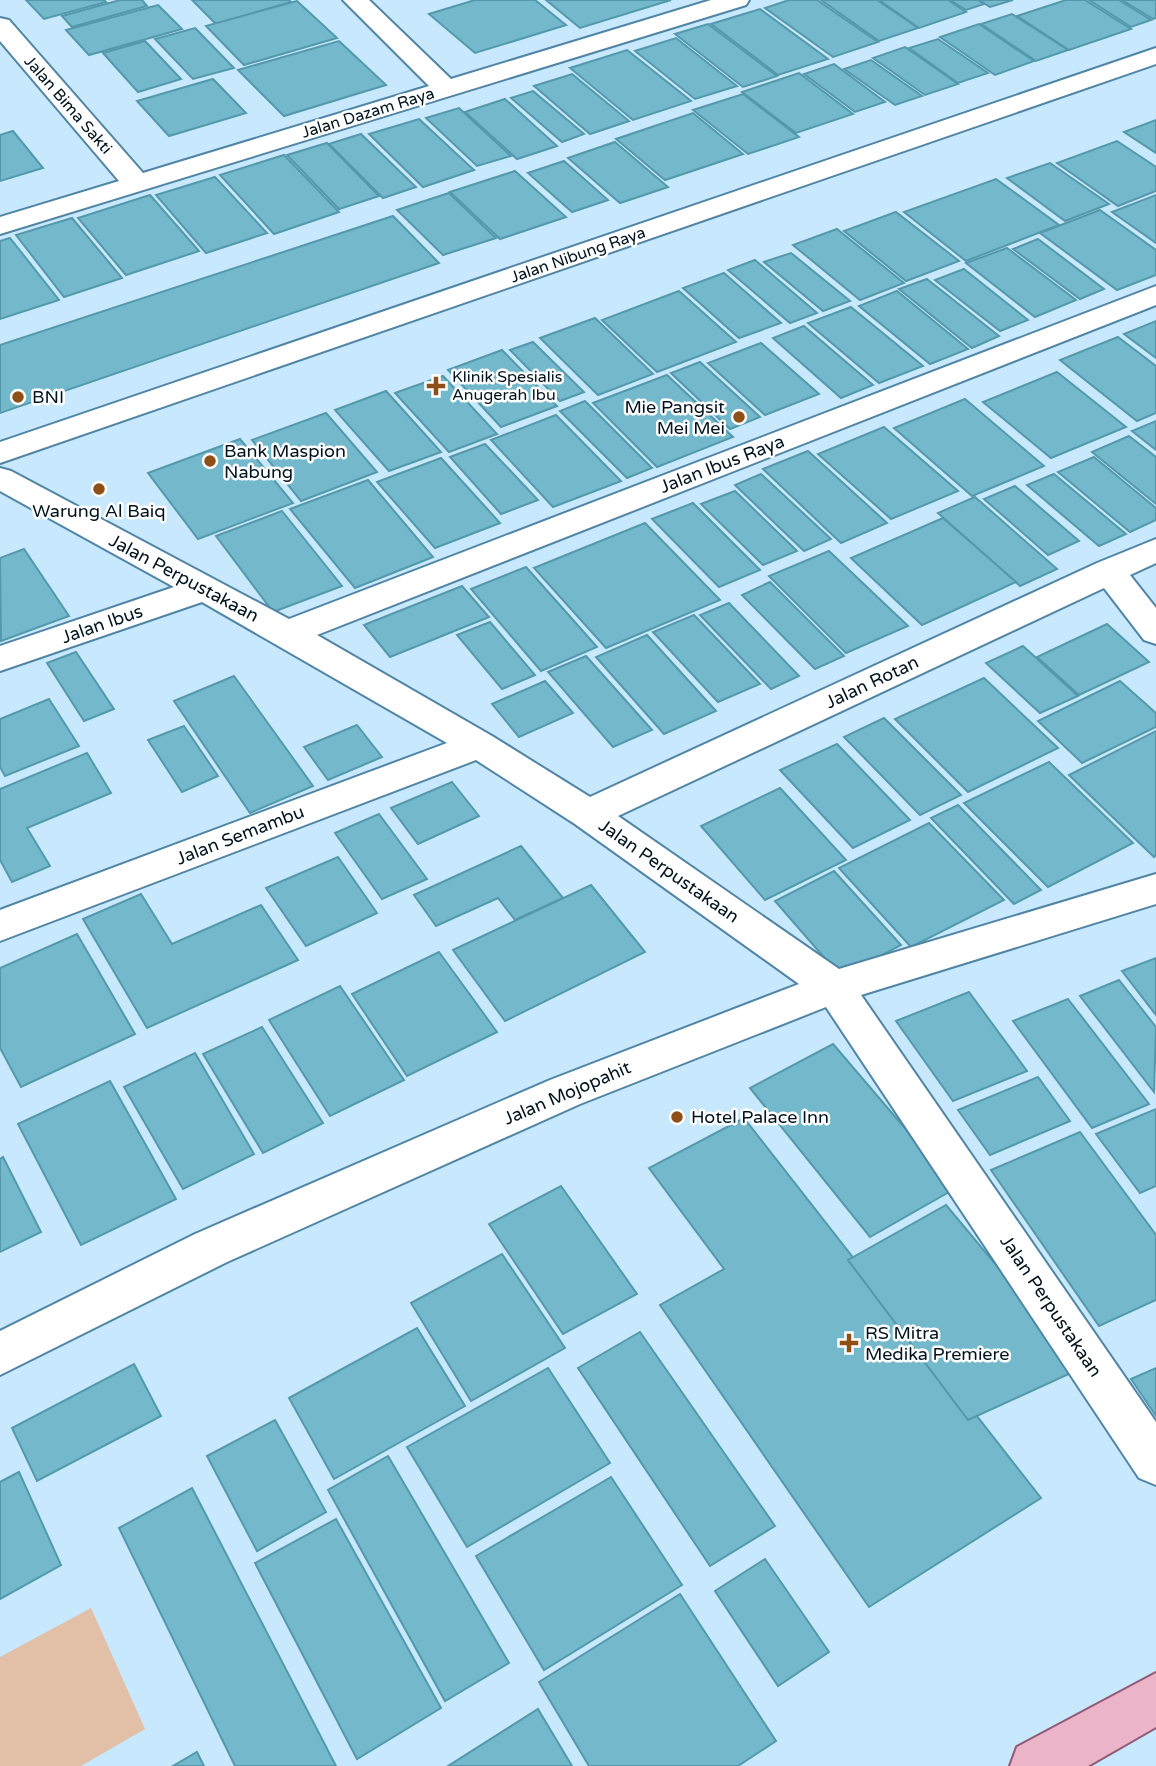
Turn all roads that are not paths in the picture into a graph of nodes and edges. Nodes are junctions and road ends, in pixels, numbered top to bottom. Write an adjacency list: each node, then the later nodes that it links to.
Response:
1 (355, 0): 5 (street)
2 (731, 1): 5 (street, Jalan Dazam Raya)
3 (0, 26): 6 (street, Jalan Bima Sakti)
4 (1156, 57): 9 (street, Jalan Nibung Raya)
5 (446, 89): 6 (street, Jalan Dazam Raya)
6 (137, 184): 7 (street, Jalan Dazam Raya)
7 (0, 226)
8 (1156, 295): 15 (street, Jalan Ibus Raya)
9 (0, 453)
10 (0, 478): 13 (street, Jalan Perpustakaan)
11 (1156, 550): 12 (street, Jalan Rotan)
12 (1109, 571): 14 (street); 18 (street, Jalan Rotan)
13 (203, 589): 15 (street, Jalan Perpustakaan); 16 (street, Jalan Ibus)
14 (1156, 632)
15 (288, 633): 17 (street, Jalan Perpustakaan)
16 (0, 659)
17 (479, 744): 18 (street, Jalan Perpustakaan); 20 (street, Jalan Semambu)
18 (588, 814): 21 (street, Jalan Perpustakaan)
19 (1156, 889): 21 (street, Jalan Mojopahit)
20 (0, 926)
21 (834, 987): 22 (street, Jalan Mojopahit); 23 (street, Jalan Perpustakaan)
22 (0, 1354)
23 (1156, 1462)
24 (1156, 1699): 25 (main road)
25 (1036, 1766)

